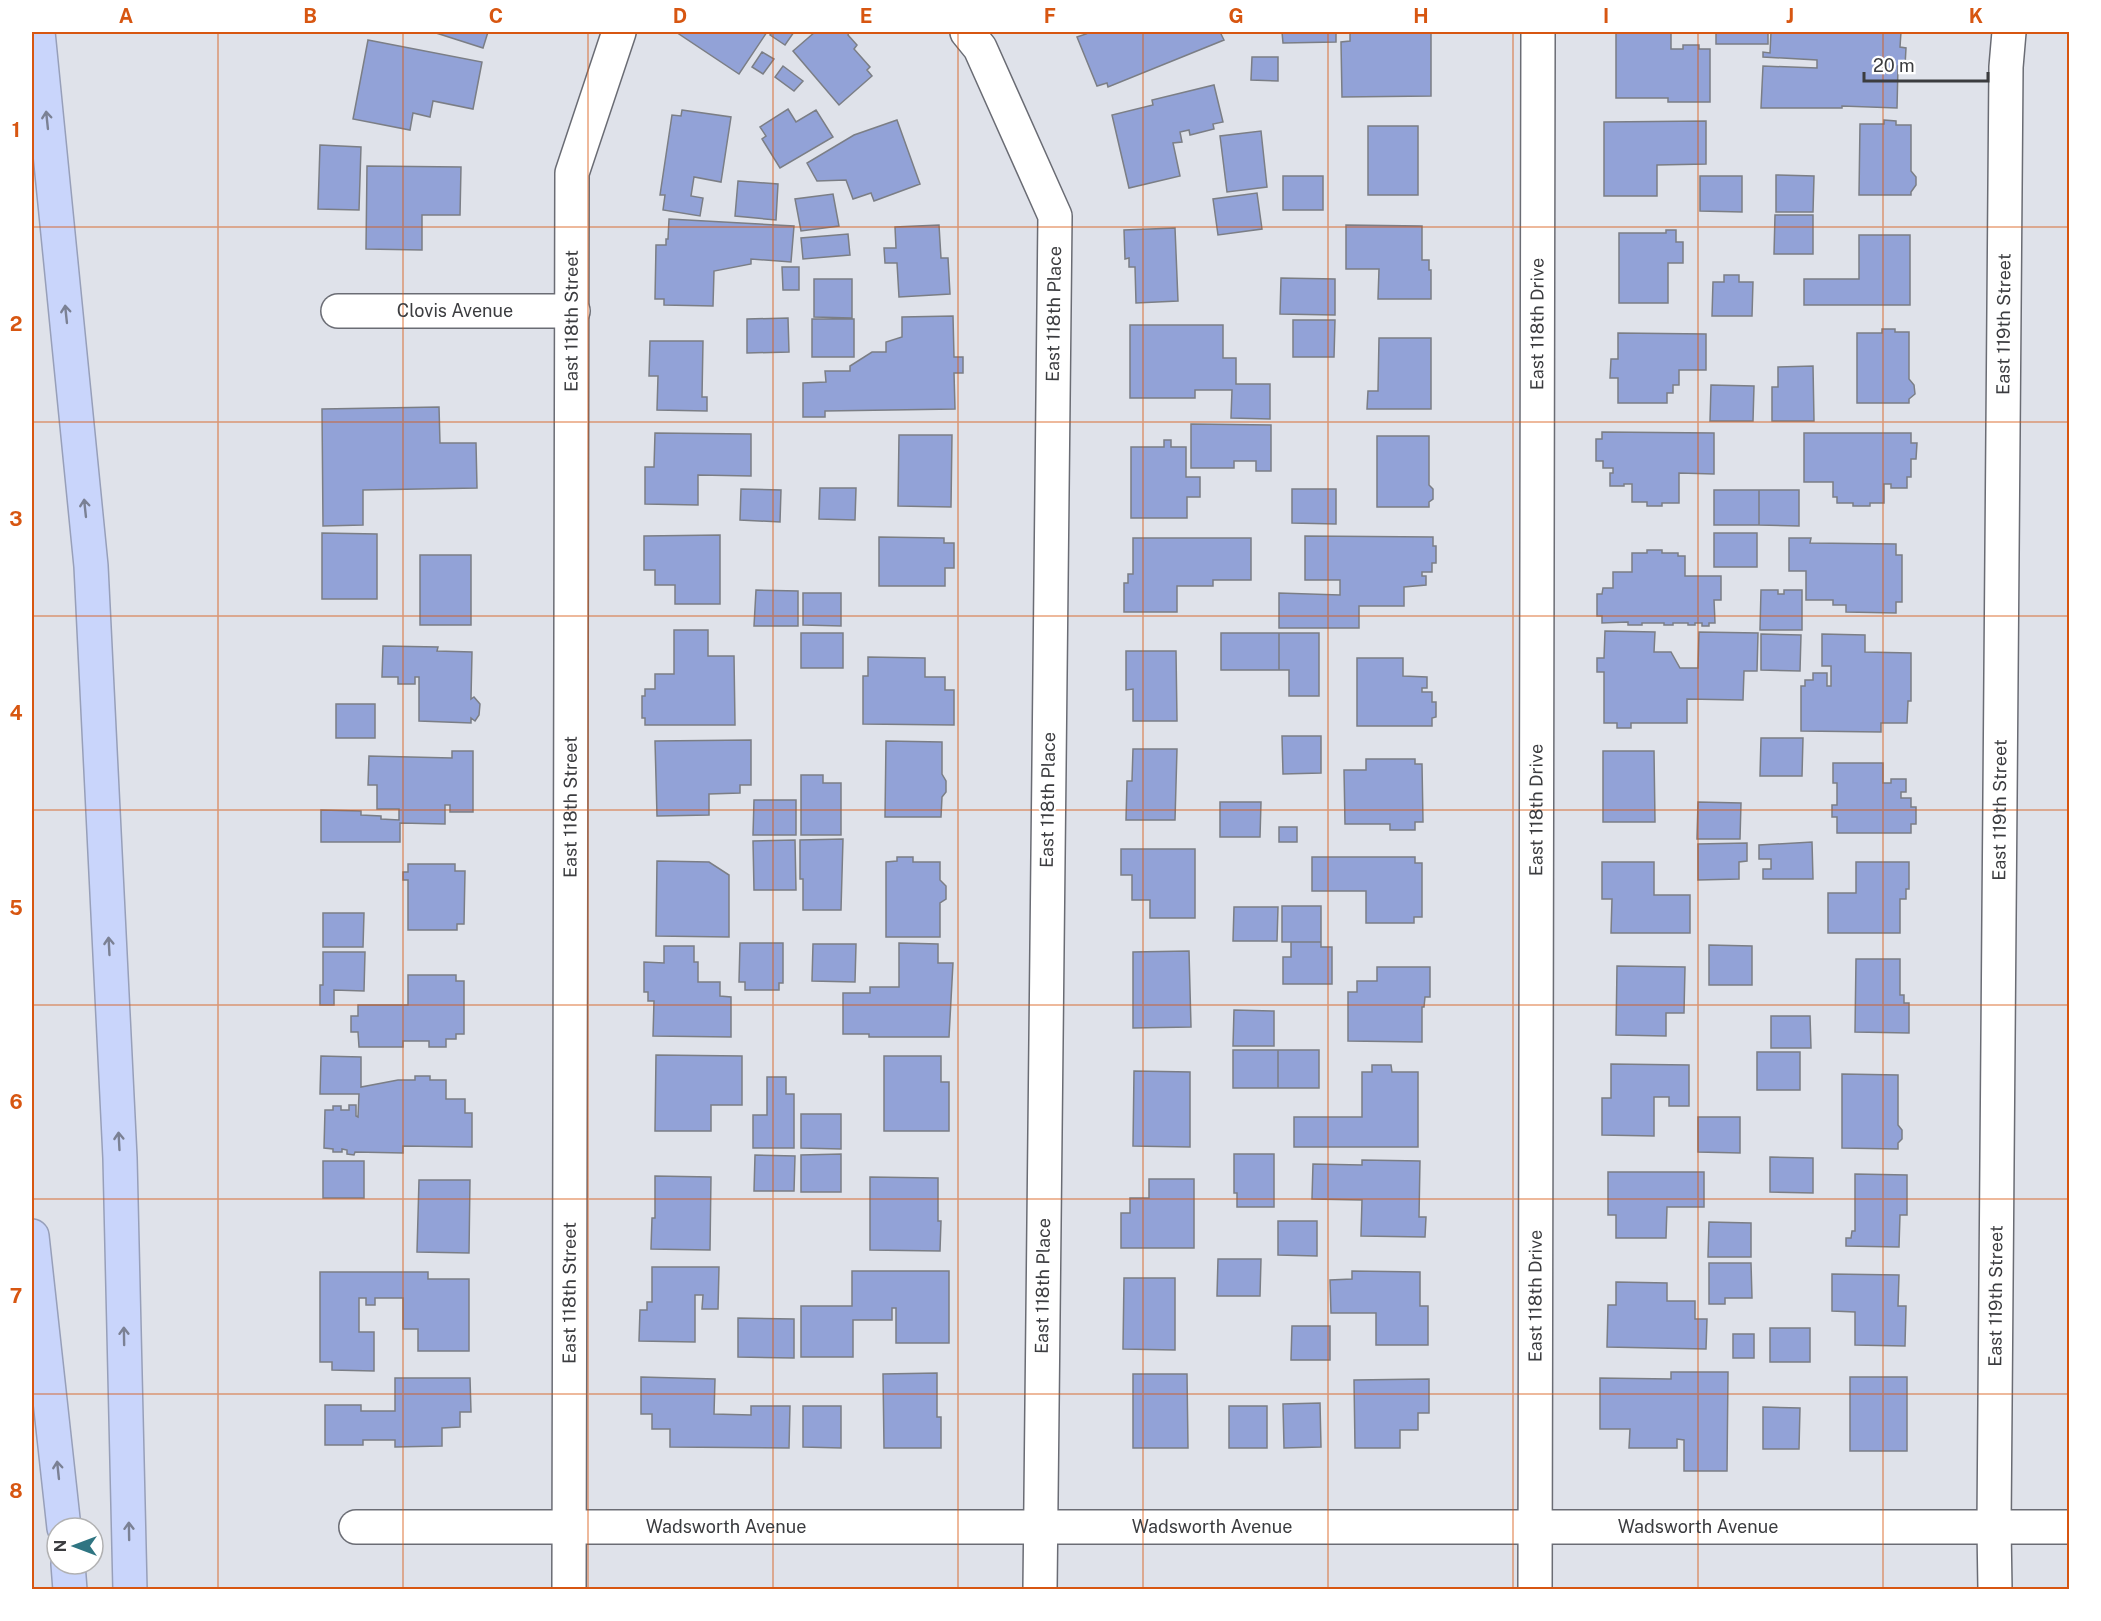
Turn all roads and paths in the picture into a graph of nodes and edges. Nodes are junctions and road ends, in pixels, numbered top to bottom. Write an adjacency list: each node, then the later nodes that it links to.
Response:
1 (38, 32): 16 (highway, one-way to 1)
2 (619, 32): 7 (street, East 118th Street)
3 (967, 32): 12 (street, East 118th Place)
4 (1538, 32): 13 (street, East 118th Drive)
5 (2009, 32): 14 (street, East 119th Street)
6 (338, 311): 7 (street, Clovis Avenue)
7 (573, 311): 11 (street, East 118th Street)
8 (32, 1236): 9 (highway, one-way to 8)
9 (63, 1516)
10 (356, 1527): 11 (street, Wadsworth Avenue)
11 (570, 1527): 12 (street, Wadsworth Avenue); 17 (street, East 118th Street)
12 (1040, 1527): 13 (street, Wadsworth Avenue); 18 (street, East 118th Place)
13 (1535, 1527): 14 (street, Wadsworth Avenue); 19 (street, East 118th Drive)
14 (1994, 1527): 15 (street, Wadsworth Avenue); 20 (street, East 119th Street)
15 (2070, 1527)
16 (130, 1590)
17 (569, 1590)
18 (1040, 1590)
19 (1534, 1590)
20 (1995, 1590)

